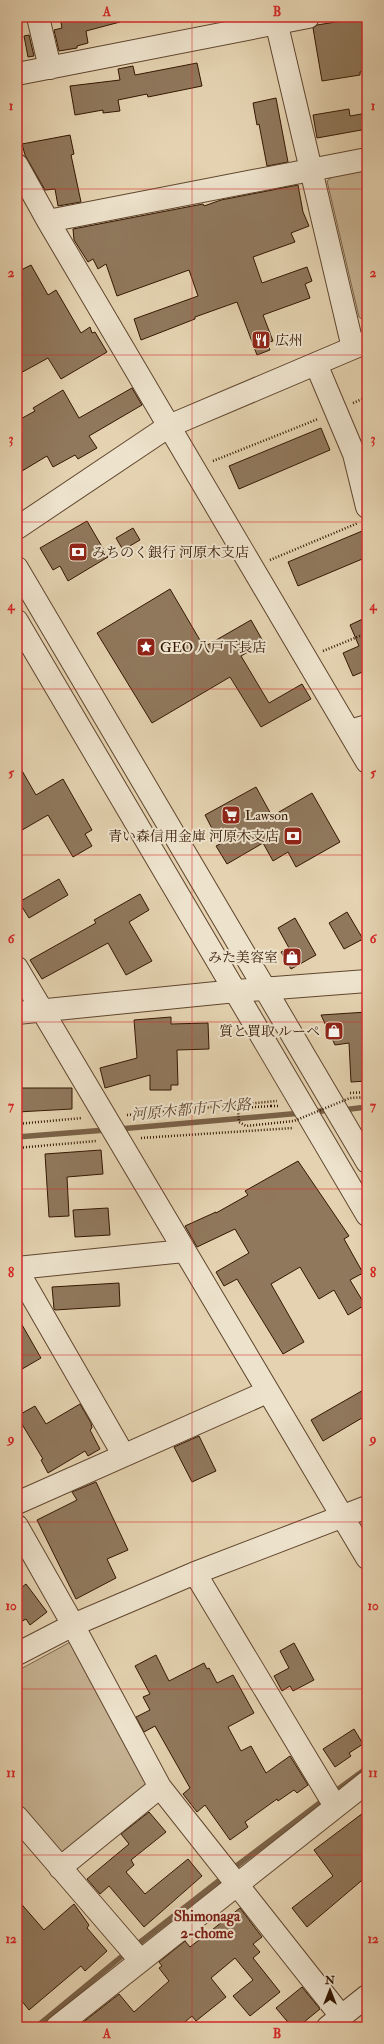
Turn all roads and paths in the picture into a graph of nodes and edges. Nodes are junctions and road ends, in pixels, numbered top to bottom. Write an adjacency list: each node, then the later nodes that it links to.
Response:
1 (38, 17): 4 (street)
2 (308, 17): 3 (street)
3 (276, 20): 4 (street); 8 (street)
4 (50, 68): 5 (street)
5 (17, 74)
6 (367, 159): 8 (street)
7 (17, 165): 9 (street)
8 (310, 170): 9 (street); 10 (street)
9 (48, 221): 14 (street)
10 (360, 345): 11 (street)
11 (316, 364): 13 (street); 14 (street)
12 (367, 397): 13 (path)
13 (336, 412): 15 (path); 16 (street)
14 (169, 426): 17 (street); 23 (street)
15 (208, 465)
16 (363, 515): 18 (path)
17 (17, 528)
18 (267, 562)
19 (17, 568): 27 (street)
20 (17, 620): 28 (street)
21 (367, 633): 22 (path)
22 (315, 654)
23 (358, 728): 24 (street)
24 (367, 762)
25 (17, 968): 29 (street)
26 (367, 981): 27 (street)
27 (265, 989): 28 (street); 41 (street)
28 (236, 991): 29 (street); 42 (street)
29 (42, 1011): 30 (street); 36 (street)
30 (17, 1013)
31 (367, 1092): 33 (path)
32 (367, 1097): 34 (path, bridge)
33 (356, 1105)
34 (280, 1106): 35 (path); 36 (path)
35 (283, 1111)
36 (104, 1117): 38 (path); 39 (street)
37 (287, 1117): 39 (path)
38 (17, 1124)
39 (118, 1139): 40 (path); 43 (street)
40 (17, 1148)
41 (367, 1162)
42 (367, 1215)
43 (184, 1251): 44 (street); 45 (street)
44 (17, 1269): 46 (street)
45 (267, 1392): 46 (street); 49 (street)
46 (123, 1454): 47 (street)
47 (17, 1503)
48 (367, 1507): 49 (street)
49 (343, 1517): 51 (street); 52 (street)
50 (17, 1526): 53 (street)
51 (367, 1558)
52 (195, 1573): 53 (street); 57 (street)
53 (73, 1625): 54 (street); 56 (street)
54 (17, 1654)
55 (367, 1782): 57 (street)
56 (160, 1787): 59 (street); 60 (street)
57 (335, 1806): 60 (street)
58 (17, 1817): 59 (street)
59 (60, 1868): 61 (street)
60 (236, 1884): 61 (street); 63 (street)
61 (140, 1960): 64 (street)
62 (367, 1996): 63 (street)
63 (334, 2022)
64 (57, 2027)

